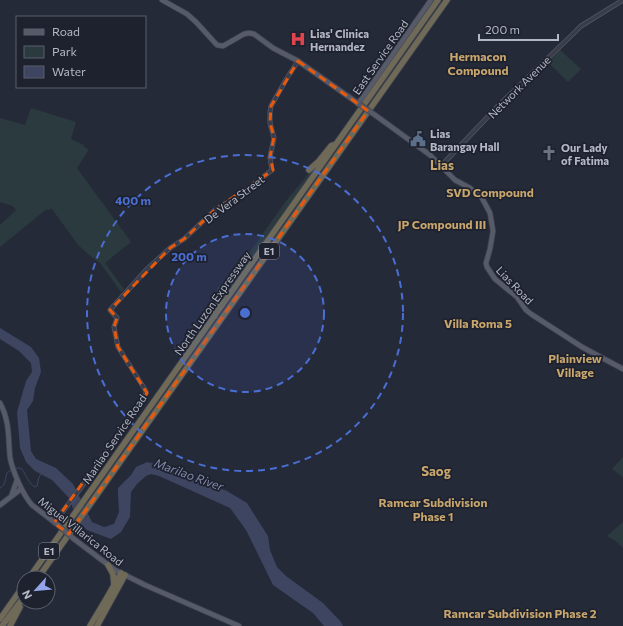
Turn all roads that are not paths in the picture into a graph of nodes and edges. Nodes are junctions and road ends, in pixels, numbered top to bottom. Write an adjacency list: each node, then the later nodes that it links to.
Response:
1 (162, 0): 6 (main road, Lias Road)
2 (430, 0): 7 (main road, East Service Road)
3 (438, 0): 8 (highway, North Luzon Expressway / E1)
4 (447, 0): 24 (highway, North Luzon Expressway / E1)
5 (623, 0): 9 (street, Network Avenue)
6 (298, 61): 7 (main road, Lias Road); 12 (street, De Vera Street)
7 (359, 104): 9 (main road, Lias Road, bridge)
8 (337, 143): 10 (highway); 13 (highway, North Luzon Expressway / E1)
9 (441, 166): 14 (main road, Lias Road)
10 (309, 170)
11 (221, 290): 13 (highway)
12 (110, 310): 21 (street, Marilao Service Road)
13 (215, 317): 23 (highway, North Luzon Expressway / E1)
14 (623, 369)
15 (0, 403): 16 (main road, Miguel Villarica Road)
16 (17, 480): 17 (main road, Miguel Villarica Road); 18 (main road)
17 (21, 489): 18 (main road); 19 (main road, Miguel Villarica Road)
18 (10, 498): 19 (main road); 20 (main road)
19 (28, 502): 21 (main road, Miguel Villarica Road)
20 (0, 505)
21 (56, 524): 22 (main road, Miguel Villarica Road, bridge)
22 (108, 565): 25 (main road, Miguel Villarica Road); 26 (highway)
23 (35, 570)
24 (44, 570)
25 (123, 574): 26 (highway); 34 (highway); 35 (main road, Miguel Villarica Road)
26 (114, 587): 33 (highway)
27 (16, 596): 30 (highway)
28 (16, 608): 31 (highway)
29 (19, 610): 32 (highway)
30 (0, 619)
31 (2, 626)
32 (10, 626)
33 (90, 626)
34 (98, 626)
35 (239, 626)

